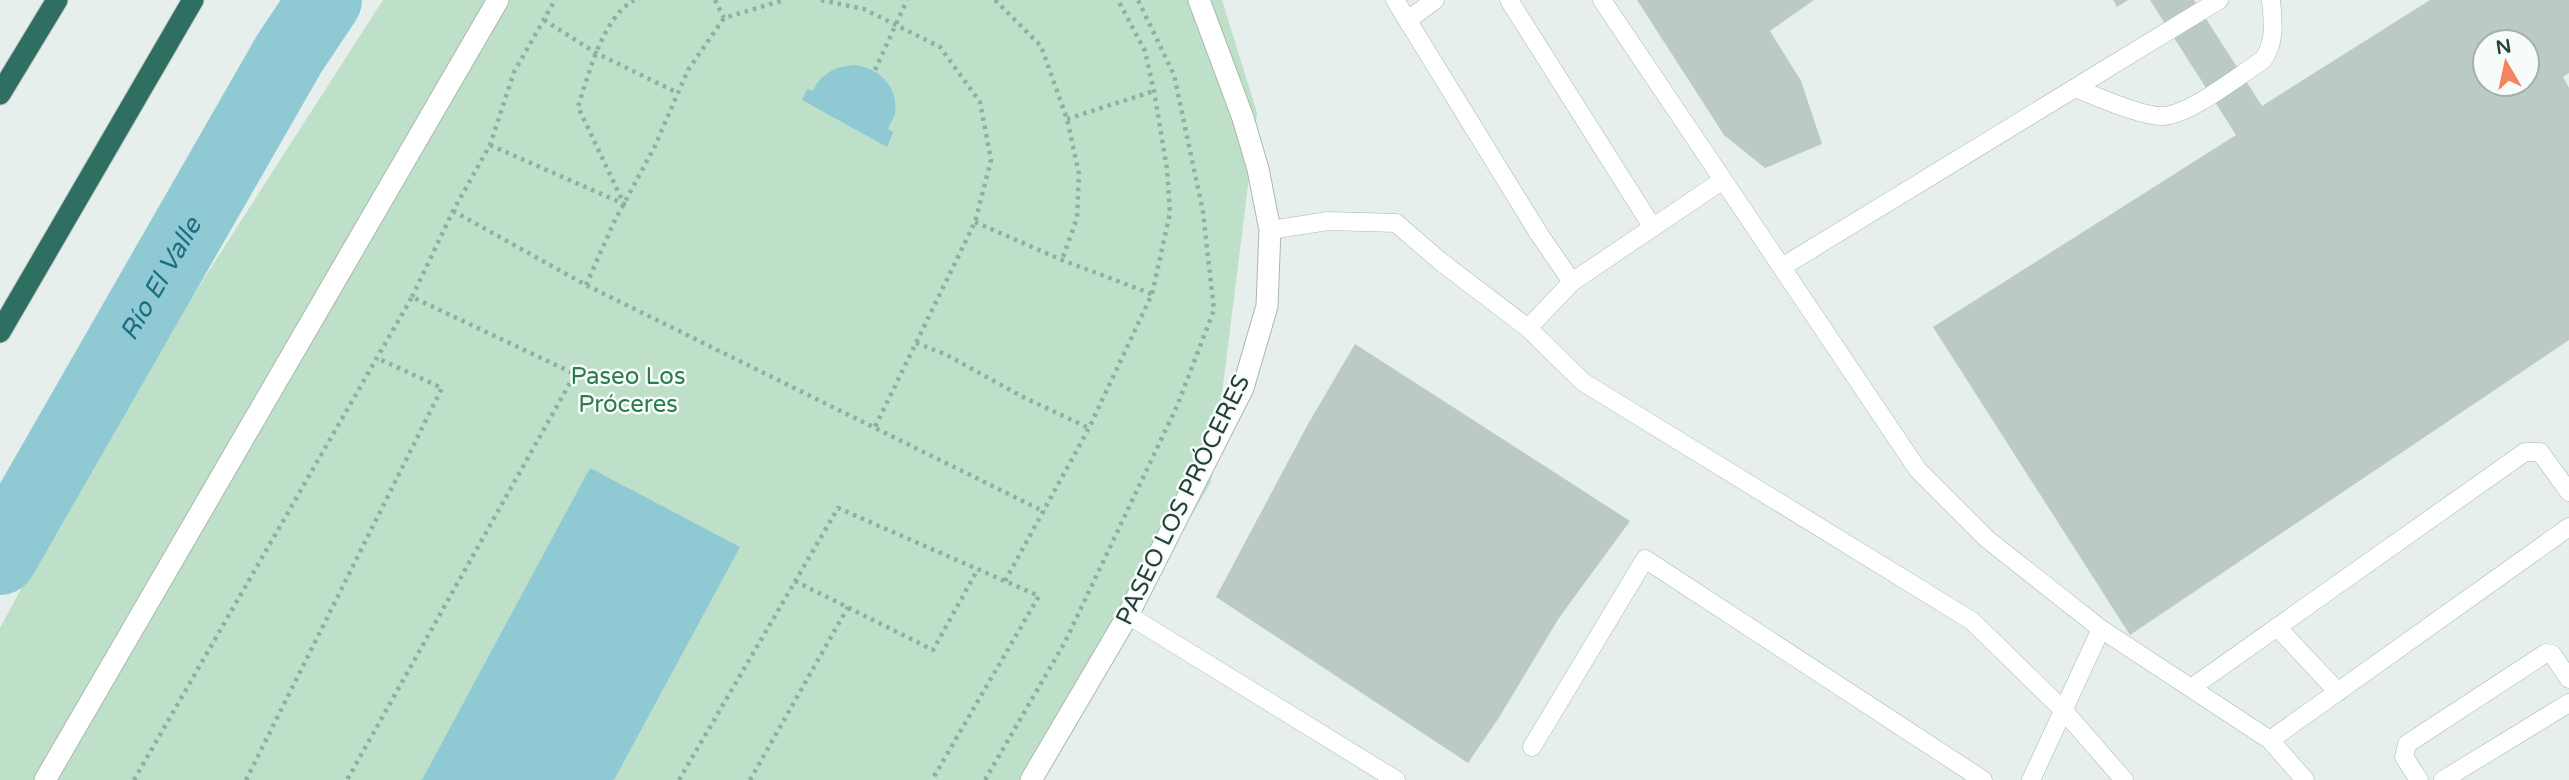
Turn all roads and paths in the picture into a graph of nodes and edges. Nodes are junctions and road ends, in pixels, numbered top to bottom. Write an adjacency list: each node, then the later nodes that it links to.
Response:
1 (57, 0): 29 (highway)
2 (193, 0): 45 (highway)
3 (498, 0): 67 (street)
4 (555, 0): 21 (path)
5 (634, 0): 24 (path)
6 (715, 0): 20 (path)
7 (784, 0): 20 (path)
8 (821, 0): 23 (path)
9 (908, 0): 23 (path)
10 (995, 0): 30 (path)
11 (1118, 0): 27 (path)
12 (1138, 0): 74 (path)
13 (1199, 0): 37 (street, PASEO LOS PRÓCERES)
14 (1395, 0): 22 (lane)
15 (1435, 0): 22 (lane)
16 (1509, 0): 36 (lane)
17 (1602, 0): 32 (lane)
18 (2219, 0): 26 (lane)
19 (2271, 0): 26 (lane)
20 (724, 18): 28 (path)
21 (544, 20): 24 (path); 31 (path)
22 (1408, 20): 40 (lane)
23 (896, 25): 25 (path); 35 (path)
24 (596, 53): 28 (path); 33 (path)
25 (875, 70)
26 (2075, 88): 39 (lane)
27 (1154, 91): 30 (path); 42 (path)
28 (678, 93): 33 (path)
29 (0, 94)
30 (1067, 119): 38 (path)
31 (490, 145): 33 (path); 34 (path)
32 (1723, 180): 36 (lane); 39 (lane)
33 (624, 204): 41 (path)
34 (453, 211): 41 (path); 43 (path)
35 (975, 222): 38 (path); 46 (path)
36 (1653, 228): 40 (lane)
37 (1270, 230): 44 (lane); 57 (street, PASEO LOS PRÓCERES)
38 (1062, 260): 42 (path)
39 (1782, 267): 59 (lane)
40 (1572, 282): 44 (lane)
41 (586, 285): 48 (path)
42 (1152, 294): 49 (path)
43 (412, 297): 47 (path); 70 (path)
44 (1528, 328): 64 (lane)
45 (0, 332)
46 (916, 343): 48 (path); 49 (path)
47 (377, 358): 68 (path); 69 (path)
48 (875, 427): 51 (path)
49 (1088, 428): 51 (path)
50 (2569, 492): 58 (lane)
51 (1045, 512): 55 (path)
52 (2569, 527): 62 (lane)
53 (978, 569): 54 (path); 55 (path); 56 (path)
54 (795, 581): 56 (path); 71 (path)
55 (1005, 581): 73 (path)
56 (848, 607): 72 (path)
57 (1128, 615): 75 (street, PASEO LOS PRÓCERES); 76 (lane)
58 (2277, 627): 61 (lane); 62 (lane)
59 (2101, 629): 61 (lane); 64 (lane)
60 (2569, 679): 81 (lane)
61 (2192, 688): 65 (lane)
62 (2338, 692): 65 (lane)
63 (2569, 703): 82 (lane)
64 (2064, 711): 78 (lane); 79 (lane)
65 (2270, 740): 80 (lane)
66 (1532, 747): 77 (lane)
67 (45, 780)
68 (134, 780)
69 (246, 780)
70 (347, 780)
71 (679, 780)
72 (750, 780)
73 (932, 780)
74 (985, 780)
75 (1031, 780)
76 (1396, 780)
77 (1983, 780)
78 (2031, 780)
79 (2124, 780)
80 (2305, 780)
81 (2419, 780)
82 (2443, 780)

